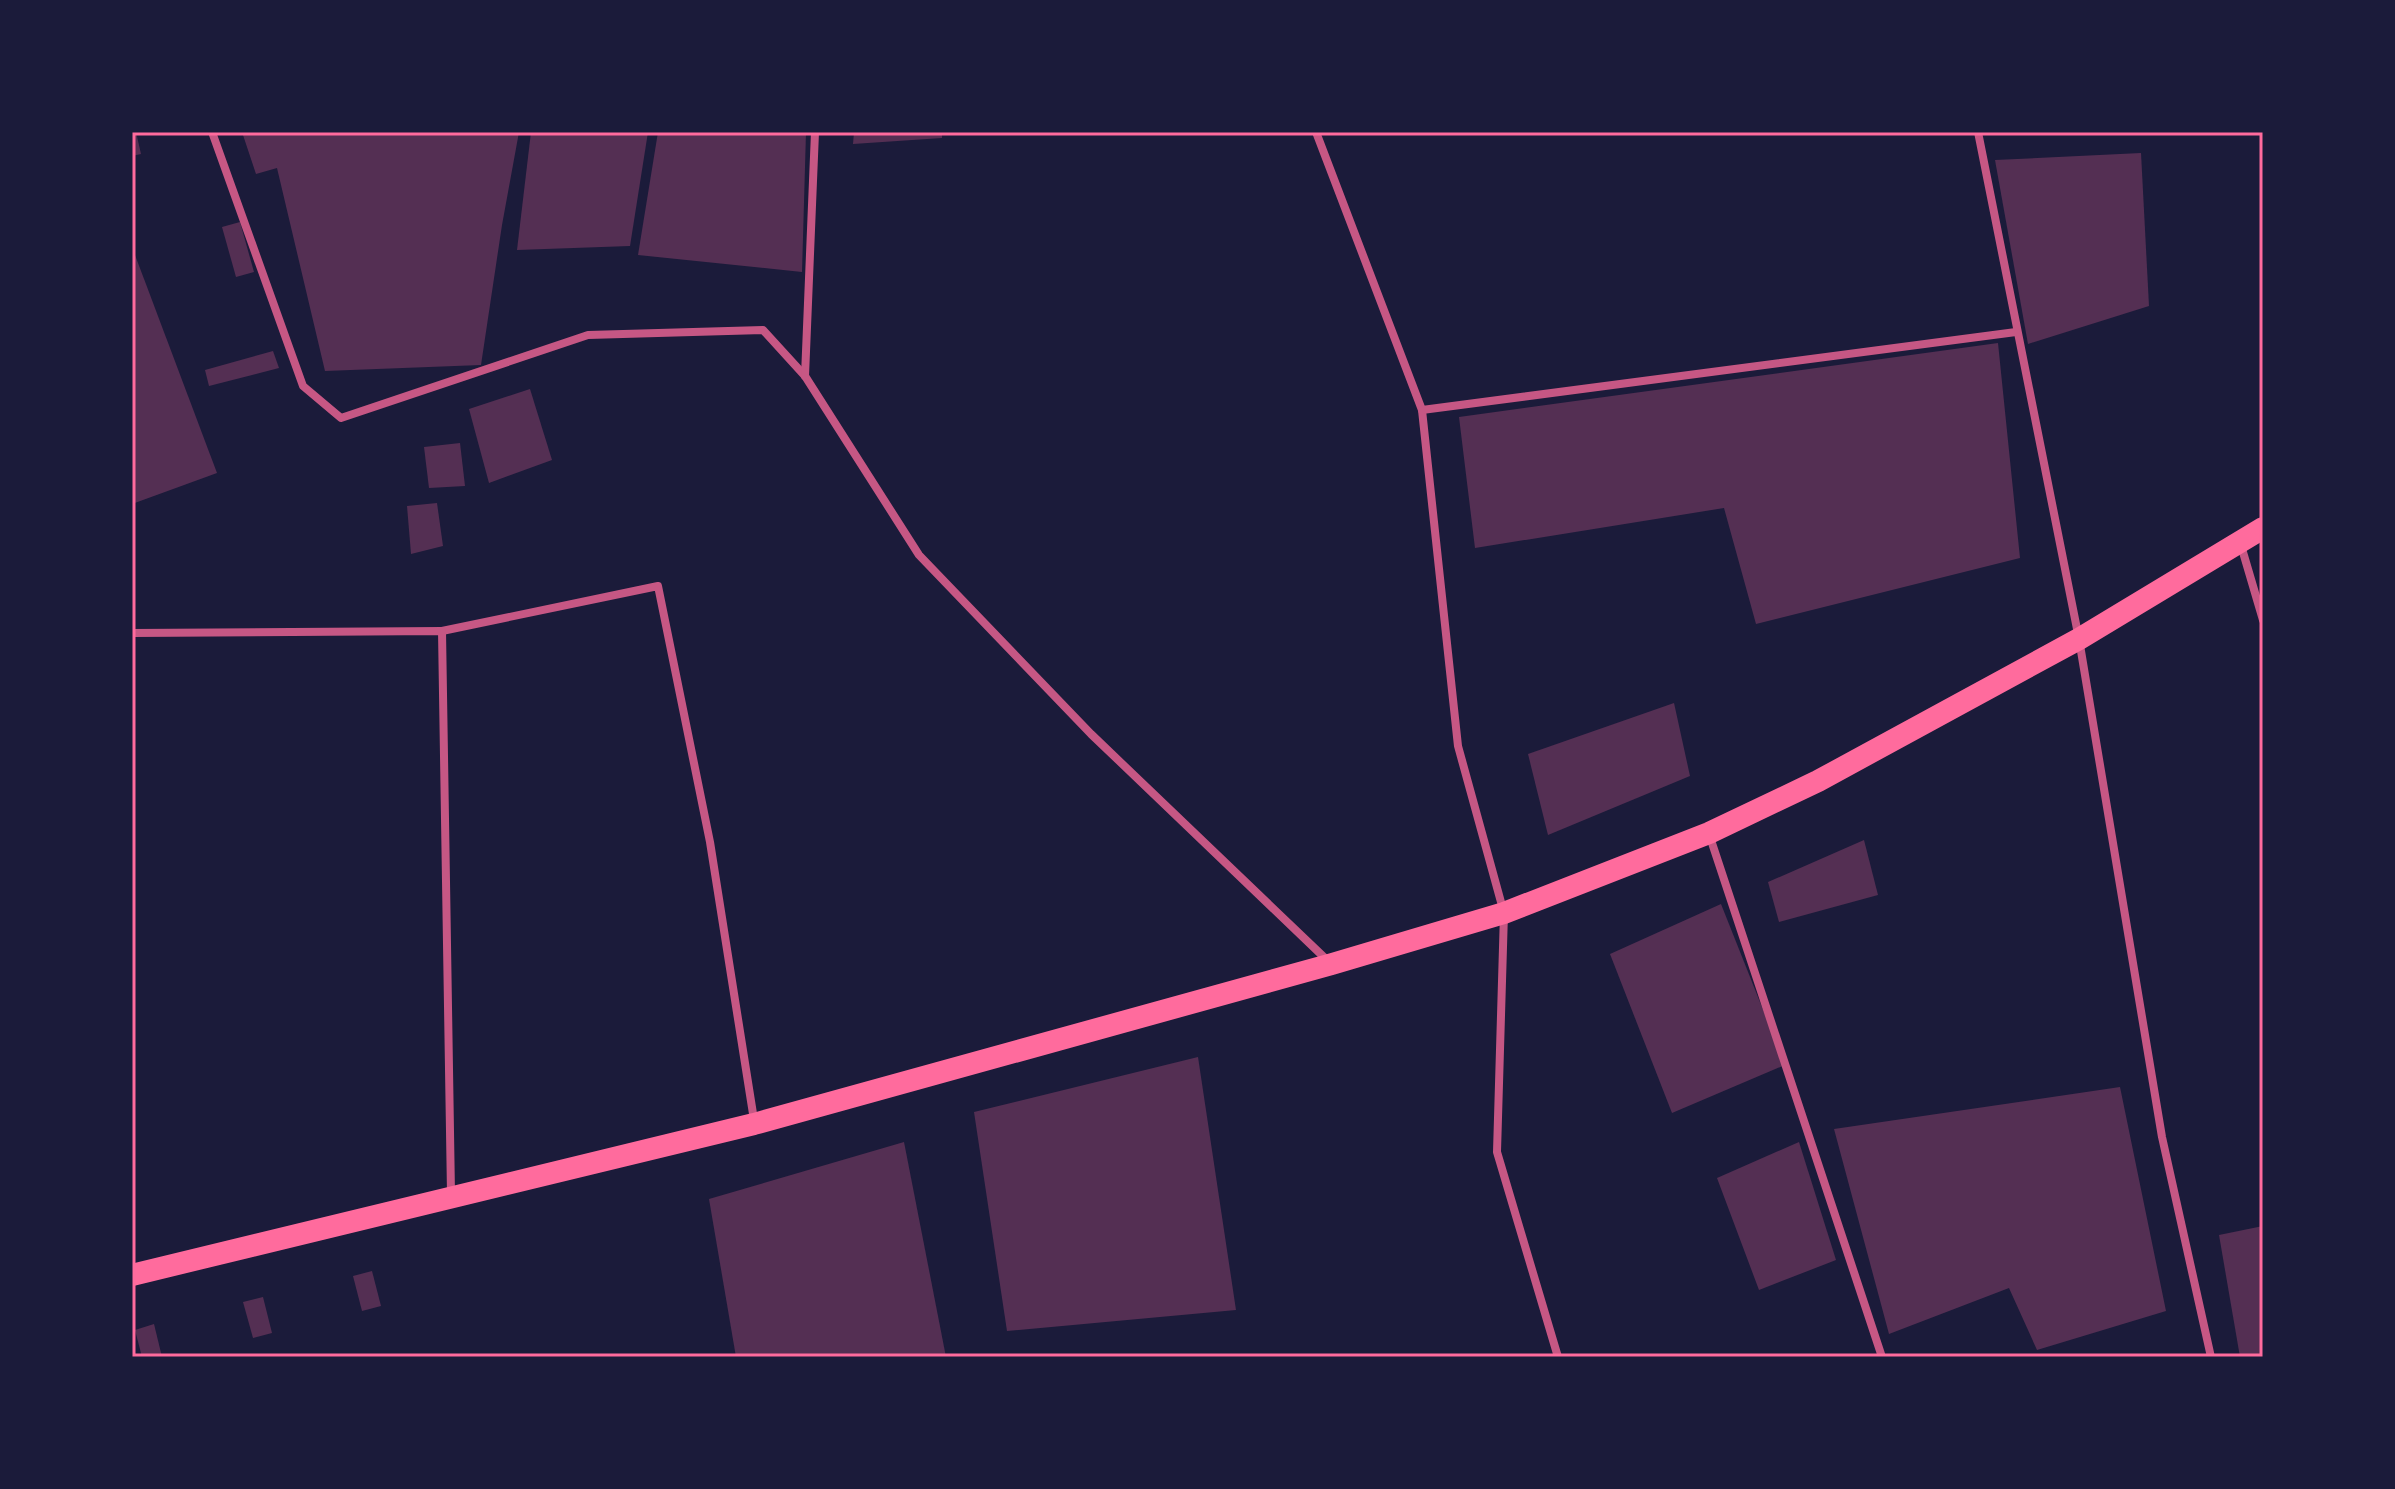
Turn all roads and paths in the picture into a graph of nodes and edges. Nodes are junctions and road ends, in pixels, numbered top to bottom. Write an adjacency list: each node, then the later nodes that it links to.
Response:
1 (212, 132): 6 (street)
2 (815, 132): 6 (street)
3 (1316, 132): 7 (street)
4 (1978, 132): 5 (street)
5 (2016, 332): 7 (street); 13 (street)
6 (805, 376): 16 (street)
7 (1422, 410): 15 (street)
8 (2263, 528): 9 (highway)
9 (2240, 542): 10 (street); 13 (highway)
10 (2263, 620)
11 (442, 631): 12 (street); 17 (street); 18 (street)
12 (132, 633)
13 (2079, 639): 14 (highway); 22 (street)
14 (1709, 833): 15 (highway); 21 (street)
15 (1504, 913): 16 (highway); 20 (street)
16 (1332, 964): 17 (highway)
17 (754, 1124): 18 (highway)
18 (451, 1199): 19 (highway)
19 (132, 1275)
20 (1558, 1357)
21 (1882, 1357)
22 (2211, 1357)

